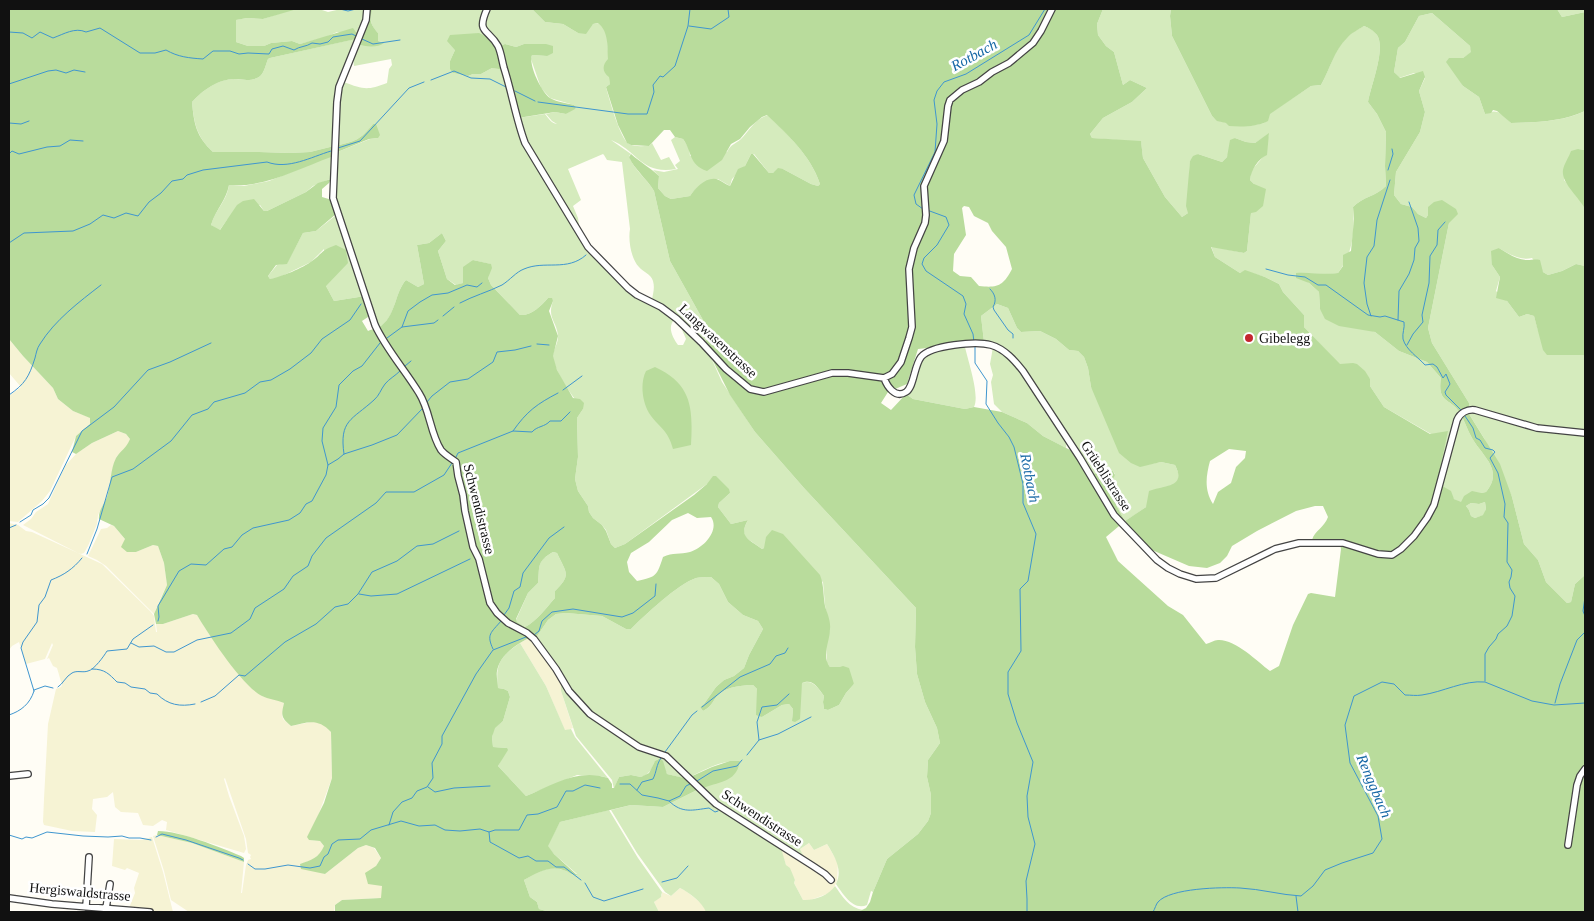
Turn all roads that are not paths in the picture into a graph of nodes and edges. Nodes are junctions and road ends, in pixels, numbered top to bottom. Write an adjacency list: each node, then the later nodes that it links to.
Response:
1 (367, 9): 11 (street, Schwendistrasse)
2 (487, 9): 4 (street, Langwasenstrasse)
3 (1052, 9): 4 (street)
4 (884, 378): 5 (street, Grüeblistrasse)
5 (1585, 433)
6 (1585, 769): 9 (street)
7 (28, 774): 8 (street)
8 (9, 776)
9 (1568, 845)
10 (88, 857): 14 (street)
11 (831, 880)
12 (110, 884): 15 (street)
13 (9, 898): 14 (street, Hergiswaldstrasse)
14 (86, 907): 15 (street, Hergiswaldstrasse)
15 (106, 908): 16 (street, Hergiswaldstrasse)
16 (150, 912)

